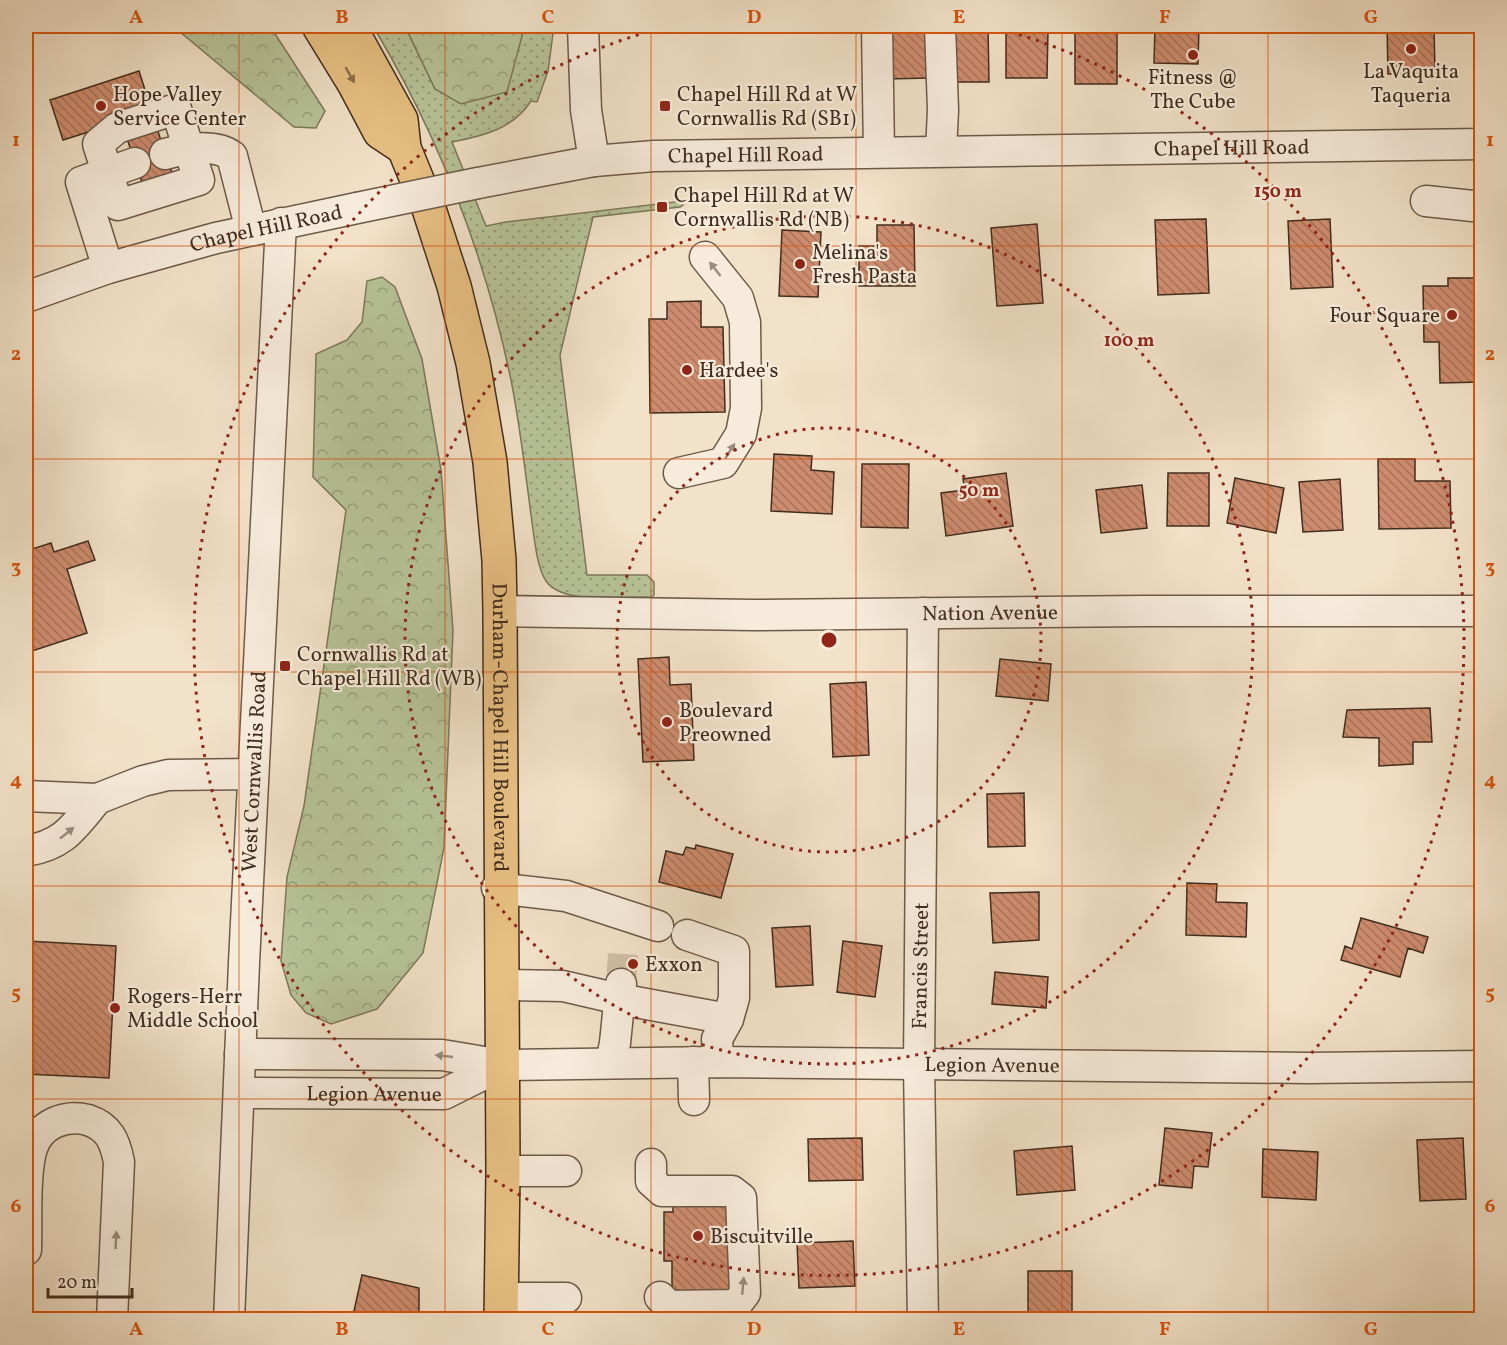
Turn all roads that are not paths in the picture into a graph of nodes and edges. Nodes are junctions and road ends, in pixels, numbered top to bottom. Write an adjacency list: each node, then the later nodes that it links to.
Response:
1 (319, 26): 7 (main road, one-way to 7)
2 (349, 26): 7 (main road, Durham-Chapel Hill Boulevard)
3 (583, 26): 11 (street)
4 (877, 26): 10 (street)
5 (940, 26): 9 (street)
6 (1482, 144): 9 (street, Chapel Hill Road)
7 (404, 148): 22 (main road, Durham-Chapel Hill Boulevard)
8 (177, 151): 13 (street); 13 (street); 17 (street)
9 (941, 151): 10 (street, Chapel Hill Road)
10 (879, 152): 11 (street, Chapel Hill Road)
11 (594, 161): 16 (street, Chapel Hill Road, bridge)
12 (135, 163): 13 (street)
13 (106, 172): 19 (street)
14 (1426, 201): 15 (street)
15 (1482, 207)
16 (281, 223): 17 (street, Chapel Hill Road); 25 (street, West Cornwallis Road)
17 (251, 230): 19 (street, Chapel Hill Road)
18 (705, 257): 21 (street, one-way to 18)
19 (108, 268): 20 (street, Chapel Hill Road)
20 (26, 297)
21 (679, 473)
22 (500, 611): 24 (street, Nation Avenue); 29 (main road, Durham-Chapel Hill Boulevard)
23 (1482, 611): 24 (street, Nation Avenue)
24 (922, 613): 39 (street, Francis Street)
25 (253, 774): 27 (street); 35 (street, West Cornwallis Road)
26 (26, 796): 27 (street)
27 (97, 799): 28 (street, one-way to 27)
28 (26, 850)
29 (499, 888): 30 (street); 32 (main road, Durham-Chapel Hill Boulevard)
30 (658, 926)
31 (687, 935): 34 (street)
32 (502, 985): 33 (street); 38 (main road, Durham-Chapel Hill Boulevard)
33 (620, 992): 34 (street); 37 (street)
34 (728, 1019): 36 (street)
35 (240, 1054): 38 (street, Legion Avenue, one-way to 35); 41 (street, West Cornwallis Road)
36 (706, 1062): 37 (street, Legion Avenue); 39 (street, Legion Avenue); 42 (street)
37 (611, 1063): 38 (street, Legion Avenue)
38 (502, 1065): 41 (street, Legion Avenue); 44 (main road, Durham-Chapel Hill Boulevard)
39 (919, 1065): 40 (street, Legion Avenue); 52 (street, Francis Street)
40 (1482, 1066)
41 (239, 1093): 51 (street, West Cornwallis Road)
42 (694, 1100)
43 (651, 1164): 47 (street, one-way to 43)
44 (503, 1171): 45 (street); 49 (main road, Durham-Chapel Hill Boulevard)
45 (566, 1171)
46 (26, 1250): 50 (street, one-way to 46)
47 (660, 1297)
48 (566, 1298): 49 (street)
49 (502, 1309)
50 (112, 1320)
51 (229, 1320)
52 (923, 1320)

